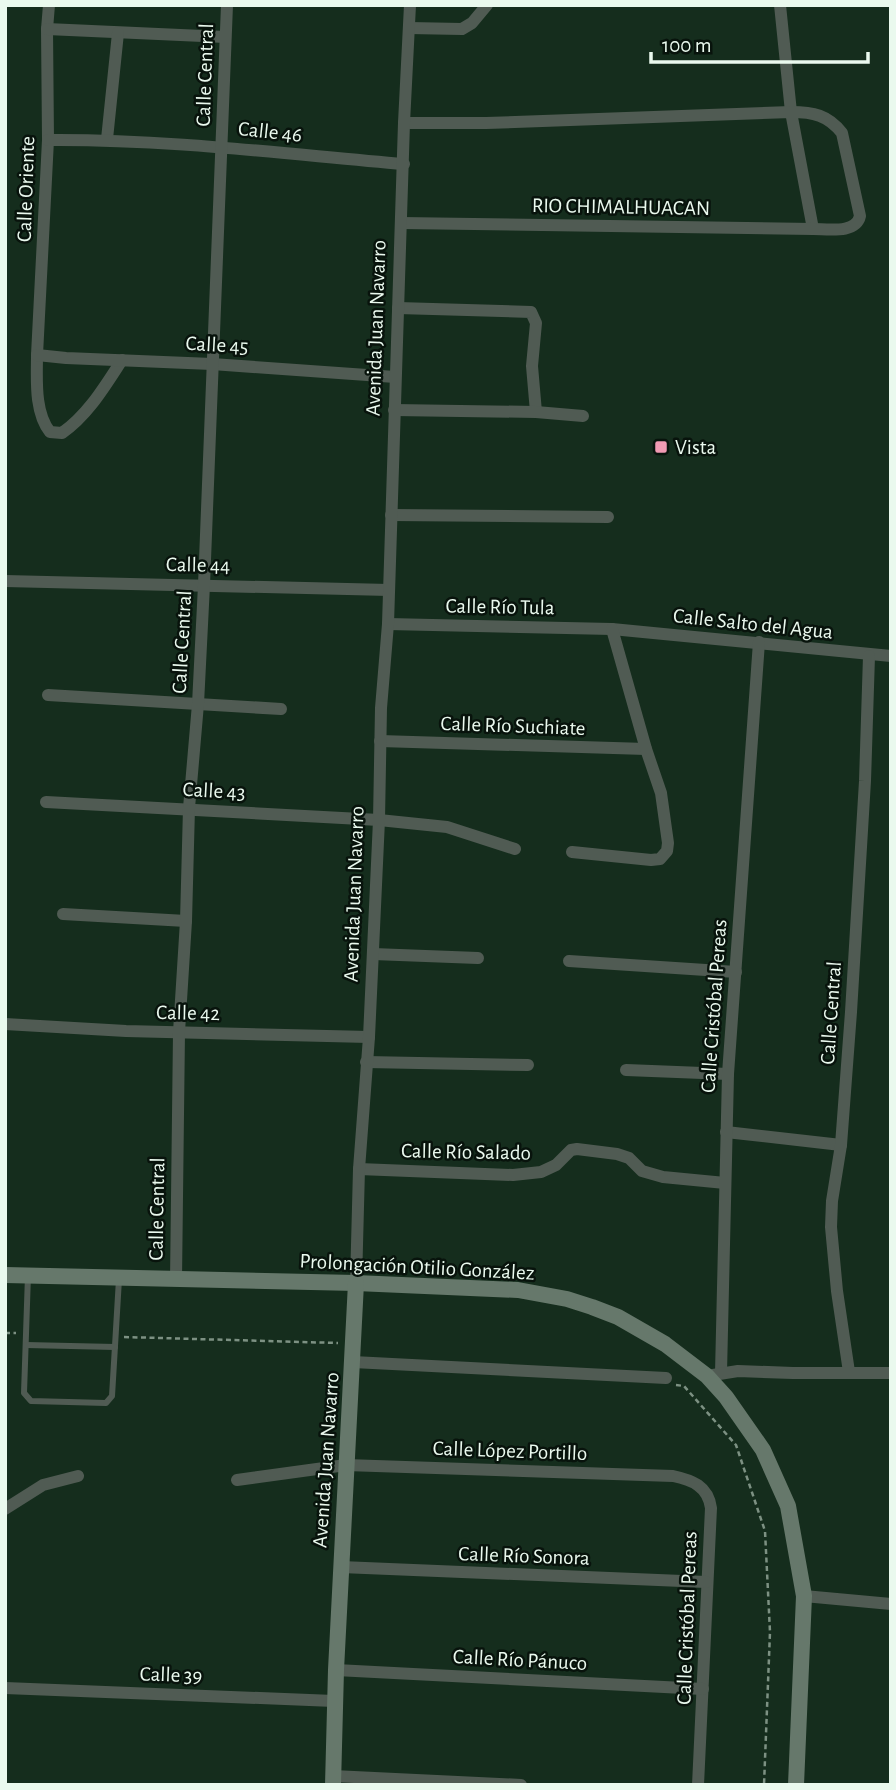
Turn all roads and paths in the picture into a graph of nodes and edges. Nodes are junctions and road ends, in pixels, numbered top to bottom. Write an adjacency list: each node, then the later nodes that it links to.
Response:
1 (49, 5): 7 (street, Calle Oriente)
2 (228, 5): 9 (street, Calle Central)
3 (410, 5): 6 (street, Avenida Juan Navarro)
4 (487, 5): 6 (street)
5 (780, 5): 10 (street)
6 (409, 28): 11 (street, Avenida Juan Navarro)
7 (47, 29): 8 (street); 12 (street, Calle Oriente)
8 (118, 33): 9 (street); 13 (street)
9 (225, 37): 14 (street, Calle Central)
10 (791, 112): 11 (street); 17 (street); 17 (street, RIO CHIMALHUACAN)
11 (404, 123): 15 (street, Avenida Juan Navarro)
12 (48, 139): 13 (street, Calle 46); 19 (street, Calle Oriente)
13 (107, 139): 14 (street, Calle 46)
14 (222, 147): 15 (street, Calle 46); 21 (street, Calle Central)
15 (404, 164): 16 (street, Avenida Juan Navarro)
16 (401, 223): 17 (street, RIO CHIMALHUACAN); 18 (street, Avenida Juan Navarro)
17 (813, 229)
18 (398, 308): 22 (street, Avenida Juan Navarro); 24 (street)
19 (37, 355): 20 (street, Calle 45); 20 (street, Calle Oriente)
20 (122, 360): 21 (street, Calle 45)
21 (212, 364): 22 (street, Calle 45); 29 (street, Calle Central)
22 (395, 377): 23 (street, Avenida Juan Navarro)
23 (394, 410): 24 (street); 26 (street, Avenida Juan Navarro)
24 (536, 412): 25 (street)
25 (583, 416)
26 (391, 515): 27 (street); 30 (street, Avenida Juan Navarro)
27 (608, 517)
28 (5, 581): 29 (street, Calle 44)
29 (204, 585): 30 (street, Calle 44); 37 (street, Calle Central)
30 (389, 590): 31 (street, Avenida Juan Navarro)
31 (388, 624): 32 (street, Calle Río Tula); 39 (street, Avenida Juan Navarro)
32 (612, 629): 33 (street, Calle Salto del Agua); 40 (street)
33 (758, 642): 34 (street, Calle Salto del Agua); 51 (street, Calle Cristóbal Pereas)
34 (869, 656): 35 (street, Calle Salto del Agua); 60 (street, Calle Central)
35 (891, 656)
36 (48, 695): 37 (street)
37 (198, 704): 38 (street); 42 (street, Calle Central)
38 (281, 709)
39 (380, 741): 40 (street, Calle Río Suchiate); 43 (street, Avenida Juan Navarro)
40 (646, 749): 45 (street)
41 (46, 802): 42 (street, Calle 43)
42 (189, 808): 43 (street, Calle 43); 47 (street, Calle Central)
43 (379, 820): 44 (street, Calle 43); 48 (street, Avenida Juan Navarro)
44 (515, 849)
45 (572, 852)
46 (63, 915): 47 (street)
47 (186, 921): 53 (street, Calle Central)
48 (373, 954): 49 (street); 54 (street, Avenida Juan Navarro)
49 (478, 958)
50 (569, 961): 51 (street)
51 (736, 972): 58 (street, Calle Cristóbal Pereas)
52 (5, 1024): 53 (street, Calle 42)
53 (179, 1032): 54 (street, Calle 42); 66 (street, Calle Central)
54 (369, 1037): 55 (street, Avenida Juan Navarro)
55 (366, 1062): 56 (street); 61 (street, Avenida Juan Navarro)
56 (528, 1065)
57 (626, 1070): 58 (street)
58 (728, 1074): 59 (street, Calle Cristóbal Pereas)
59 (726, 1132): 60 (street); 62 (street, Calle Cristóbal Pereas)
60 (841, 1145): 74 (street, Calle Central)
61 (359, 1169): 62 (street, Calle Río Salado); 67 (street, Avenida Juan Navarro)
62 (725, 1183): 76 (street, Calle Cristóbal Pereas)
63 (5, 1275): 64 (main road, Prolongación Otilio González)
64 (28, 1275): 65 (main road, Prolongación Otilio González); 69 (lane)
65 (119, 1279): 66 (main road, Prolongación Otilio González); 70 (lane)
66 (176, 1280): 67 (main road, Prolongación Otilio González)
67 (356, 1283): 73 (main road, Avenida Juan Navarro); 76 (main road, Prolongación Otilio González)
68 (5, 1333): 69 (path)
69 (26, 1334): 71 (lane)
70 (115, 1336): 72 (lane); 73 (path)
71 (26, 1345): 72 (lane); 72 (lane)
72 (115, 1347)
73 (353, 1366): 77 (street); 78 (main road, Avenida Juan Navarro)
74 (849, 1372): 75 (street); 76 (street)
75 (891, 1373)
76 (714, 1375): 85 (main road, Prolongación Otilio González)
77 (668, 1382): 94 (path)
78 (346, 1465): 80 (street, Calle López Portillo); 81 (street, Calle López Portillo); 83 (main road, Avenida Juan Navarro)
79 (78, 1476): 82 (street)
80 (673, 1476): 84 (street, Calle Cristóbal Pereas)
81 (237, 1480)
82 (5, 1509)
83 (341, 1567): 84 (street, Calle Río Sonora); 87 (main road, Avenida Juan Navarro)
84 (706, 1582): 89 (street, Calle Cristóbal Pereas)
85 (804, 1596): 86 (street); 95 (main road, Prolongación Otilio González)
86 (891, 1604)
87 (336, 1670): 89 (street, Calle Río Pánuco); 90 (main road, Avenida Juan Navarro)
88 (5, 1688): 90 (street, Calle 39)
89 (703, 1689): 93 (street, Calle Cristóbal Pereas)
90 (334, 1701): 91 (main road, Avenida Juan Navarro)
91 (333, 1781): 92 (street)
92 (521, 1785)
93 (698, 1785)
94 (764, 1785)
95 (796, 1785)

